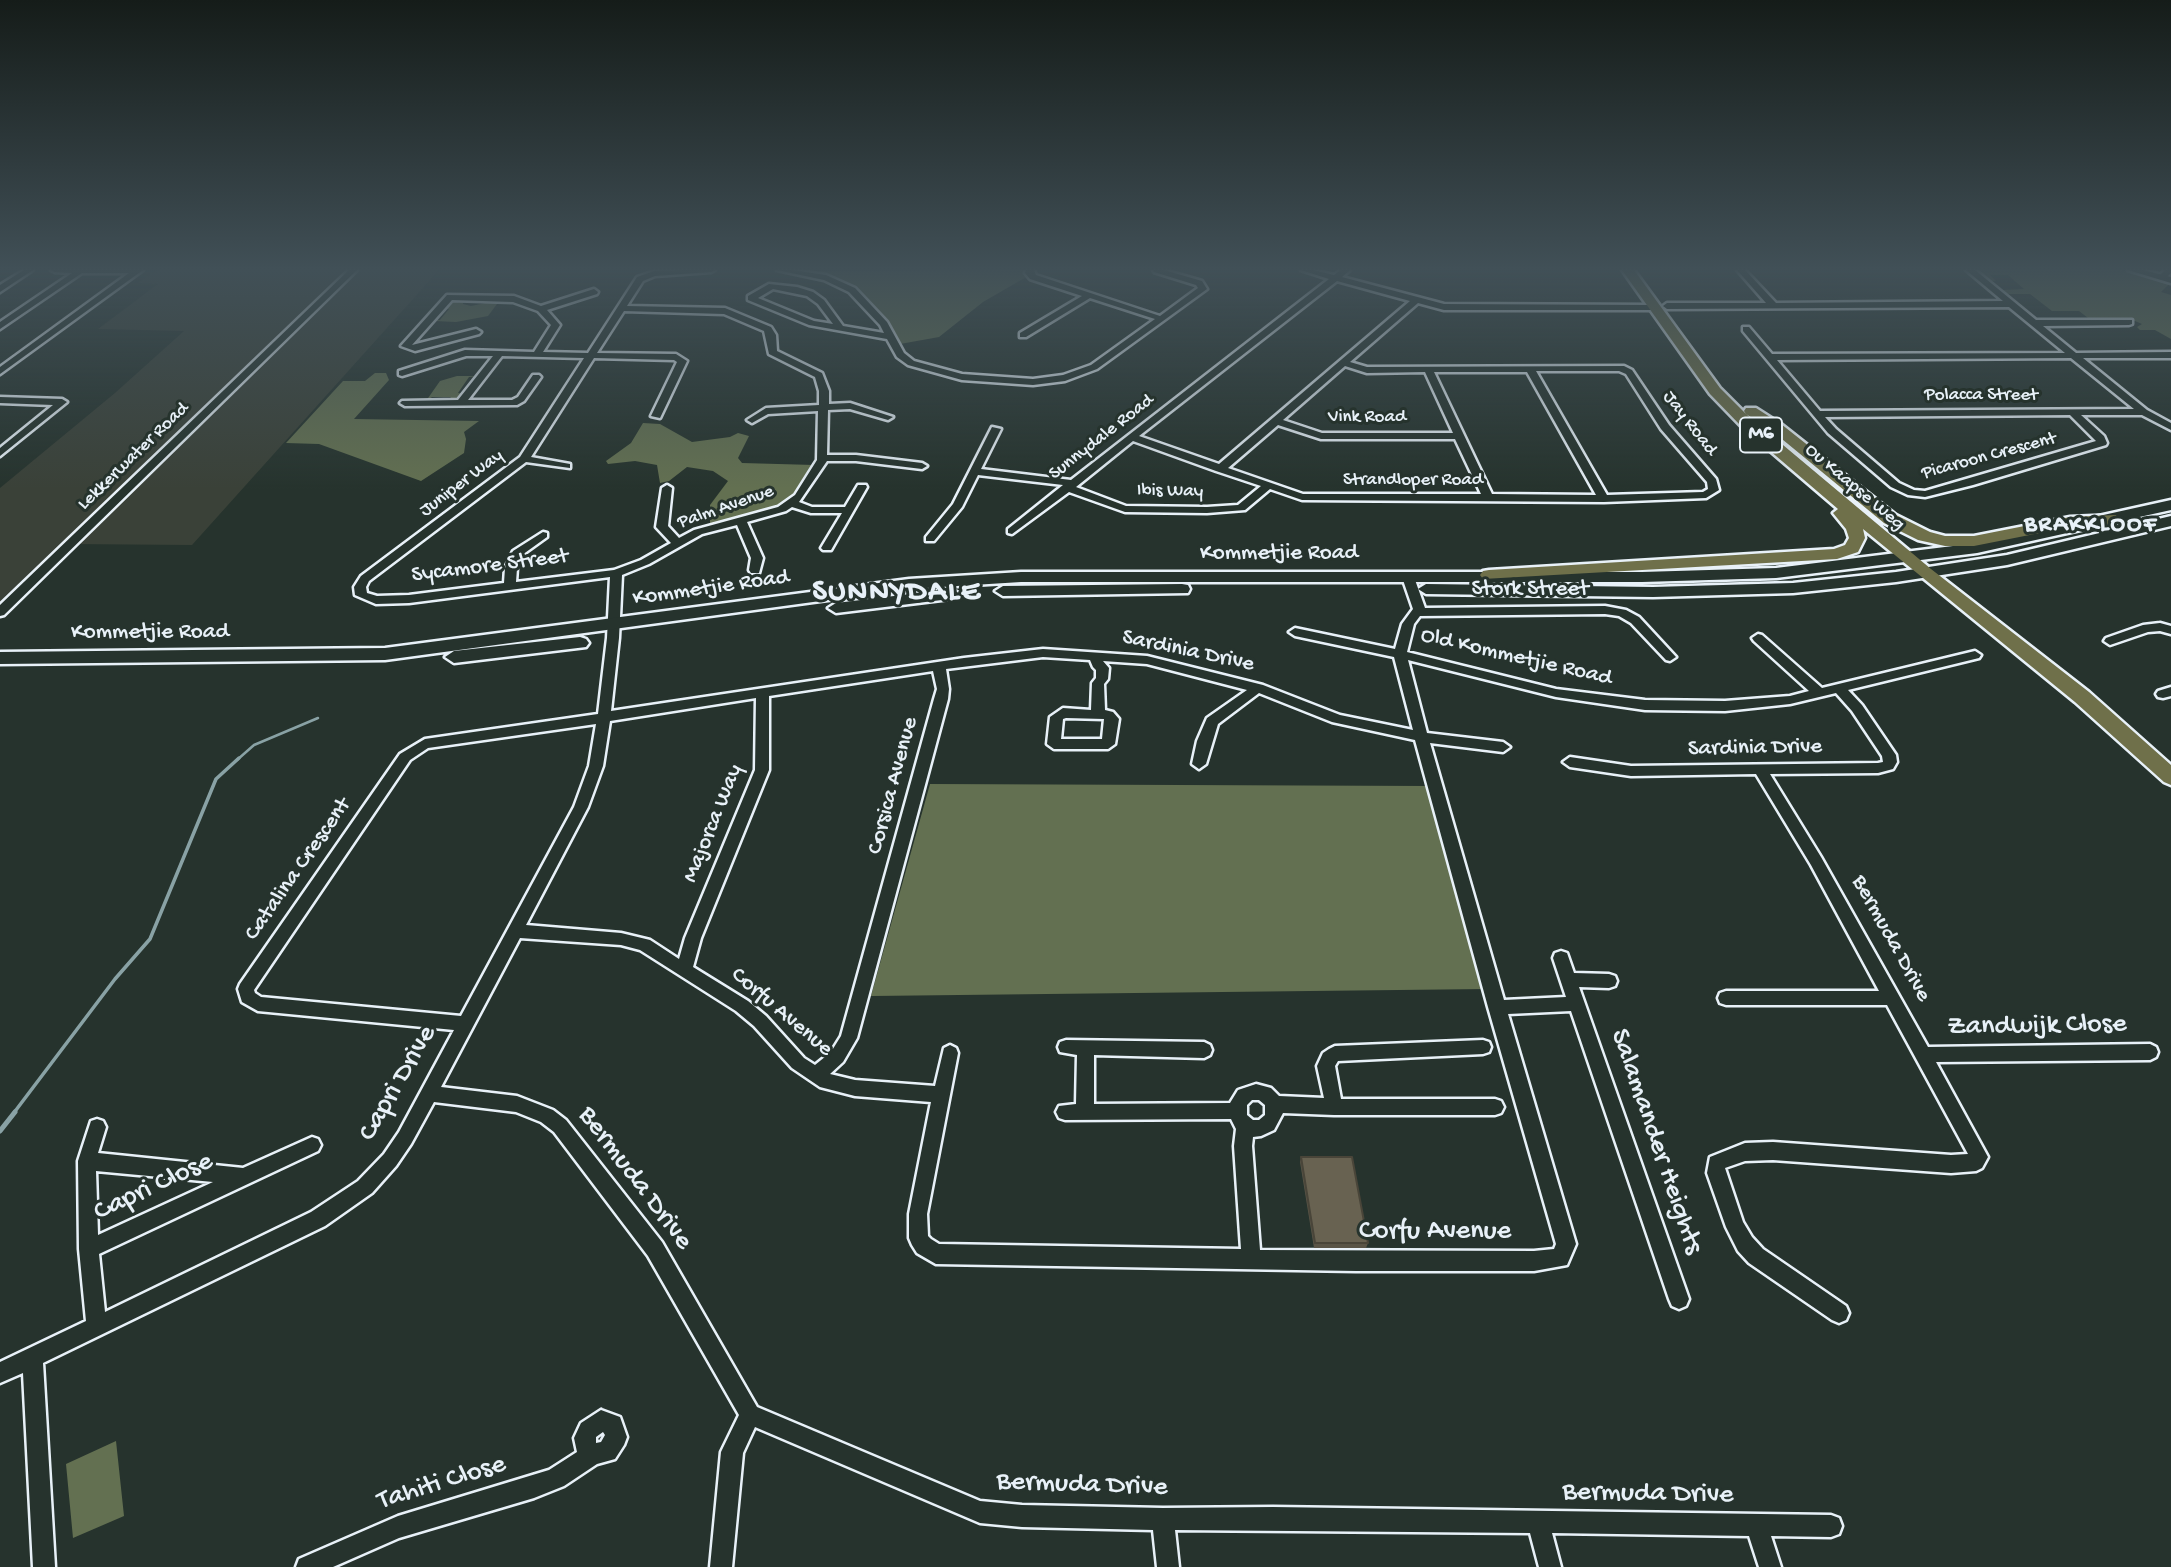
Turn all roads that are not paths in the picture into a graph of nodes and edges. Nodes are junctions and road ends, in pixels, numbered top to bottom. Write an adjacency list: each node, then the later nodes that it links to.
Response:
1 (38, 343): 24 (street)
2 (278, 343): 77 (street, Lekkerwater Road)
3 (408, 343): 4 (street)
4 (434, 343)
5 (546, 343): 16 (street)
6 (600, 343): 17 (street, Juniper Way)
7 (772, 343): 30 (street, Palm Avenue)
8 (895, 343): 9 (street)
9 (1127, 343)
10 (1251, 343): 42 (street, Sunnydale Road)
11 (1366, 343): 21 (street)
12 (1684, 343): 36 (main road, Ou Kaapse Weg / M6)
13 (1758, 343): 20 (street, Picaroon Crescent)
14 (2060, 343): 18 (street)
15 (500, 353): 16 (street); 25 (street); 29 (street)
16 (538, 354): 17 (street)
17 (592, 355): 34 (street); 47 (street, Juniper Way)
18 (2074, 355): 19 (street); 20 (street); 32 (street)
19 (2169, 356)
20 (1770, 357): 33 (street, Picaroon Crescent)
21 (1343, 363): 22 (street); 38 (street)
22 (1428, 369): 23 (street); 41 (street)
23 (1530, 369): 56 (street, Jay Road); 58 (street)
24 (0, 371)
25 (402, 373)
26 (536, 377): 29 (street)
27 (0, 400): 44 (street)
28 (405, 403): 29 (street)
29 (461, 403)
30 (824, 407): 35 (street); 37 (street); 46 (street, Palm Avenue)
31 (2072, 412): 32 (street, Polacca Street); 33 (street, Polacca Street); 33 (street, Picaroon Crescent)
32 (2144, 412): 39 (street)
33 (1818, 414)
34 (656, 416)
35 (888, 417)
36 (1749, 417): 62 (main road); 70 (main road, Ou Kaapse Weg / M6); 73 (main road)
37 (752, 420)
38 (1277, 421): 41 (street, Vink Road); 50 (street)
39 (2171, 427)
40 (996, 429): 51 (street)
41 (1460, 436): 57 (street)
42 (1131, 437): 50 (street, Strandloper Road); 52 (street, Sunnydale Road)
43 (0, 442): 44 (street)
44 (14, 442): 45 (street)
45 (0, 453)
46 (822, 458): 49 (street); 59 (street, Palm Avenue)
47 (524, 459): 48 (street); 76 (street, Juniper Way)
48 (566, 466)
49 (922, 466)
50 (1220, 469): 53 (street, Strandloper Road)
51 (976, 472): 52 (street, Ibis Way); 67 (street)
52 (1070, 485): 53 (street, Ibis Way); 65 (street, Sunnydale Road)
53 (1268, 486): 57 (street, Strandloper Road)
54 (862, 487): 61 (street)
55 (667, 488): 68 (street)
56 (1706, 495): 58 (street, Strandloper Road)
57 (1488, 498): 58 (street, Strandloper Road)
58 (1604, 499)
59 (792, 503): 61 (street); 63 (street, Palm Avenue)
60 (2171, 505): 62 (main road, Kommetjie Road)
61 (849, 510): 69 (street)
62 (2110, 519): 70 (main road, Kommetjie Road)
63 (740, 520): 68 (street, Palm Avenue); 71 (street)
64 (2171, 521): 70 (main road, Kommetjie Road)
65 (1012, 531)
66 (543, 535): 75 (street)
67 (930, 539)
68 (677, 543): 72 (street, Palm Avenue)
69 (827, 548)
70 (1922, 565): 73 (main road, Kommetjie Road); 74 (main road, Kommetjie Road); 101 (main road, M6)
71 (755, 570)
72 (616, 573): 75 (street, Sycamore Street); 80 (street)
73 (1489, 575): 74 (main road, Kommetjie Road)
74 (1410, 583): 78 (street); 80 (main road, Kommetjie Road)
75 (510, 587): 76 (street, Sycamore Street)
76 (370, 599)
77 (0, 612)
78 (1420, 612): 84 (street); 86 (street, Stork Street)
79 (2170, 629): 83 (street)
80 (613, 631): 87 (main road, Kommetjie Road); 95 (street, Capri Drive)
81 (1295, 632): 84 (street, Old Kommetjie Road)
82 (1758, 638): 93 (street)
83 (2110, 642)
84 (1400, 654): 93 (street, Old Kommetjie Road); 96 (street, Corfu Avenue)
85 (1975, 655): 91 (street, Old Kommetjie Road)
86 (1670, 657)
87 (0, 658)
88 (1097, 660): 89 (street, Sardinia Drive); 90 (street, Sardinia Drive); 94 (street)
89 (939, 667): 92 (street); 119 (street, Corsica Avenue)
90 (1258, 688): 96 (street, Sardinia Drive); 99 (street)
91 (1839, 688): 93 (street, Old Kommetjie Road); 100 (street, Sardinia Drive)
92 (763, 692): 95 (street); 104 (street, Majorca Way)
93 (1821, 692)
94 (1098, 714)
95 (604, 717): 102 (street, Capri Drive); 111 (street, Catalina Crescent)
96 (1422, 737): 97 (street, Sardinia Drive); 110 (street, Corfu Avenue)
97 (1503, 747)
98 (1570, 762): 100 (street, Sardinia Drive)
99 (1199, 764)
100 (1760, 769): 108 (street, Bermuda Drive)
101 (2171, 777)
102 (515, 931): 104 (street, Corfu Avenue); 111 (street, Capri Drive)
103 (1561, 958): 105 (street, Salamander Heights)
104 (684, 969): 119 (street, Corfu Avenue)
105 (1569, 980): 106 (street); 109 (street, Salamander Heights)
106 (1609, 981)
107 (1726, 998): 108 (street)
108 (1892, 998): 118 (street, Bermuda Drive)
109 (1577, 1004): 110 (street); 134 (street, Salamander Heights)
110 (1496, 1007): 133 (street, Corfu Avenue)
111 (466, 1024): 120 (street, Capri Drive)
112 (1483, 1046): 123 (street)
113 (1066, 1047): 114 (street)
114 (1086, 1048): 115 (street); 126 (street)
115 (1204, 1050)
116 (2150, 1052): 118 (street, Zandwijk Close)
117 (950, 1053): 121 (street, Corfu Avenue)
118 (1924, 1055): 135 (street, Bermuda Drive)
119 (816, 1075): 121 (street, Corfu Avenue)
120 (429, 1093): 136 (street, Capri Drive); 139 (street, Bermuda Drive)
121 (942, 1095): 133 (street, Corfu Avenue)
122 (1274, 1104): 123 (street); 127 (street); 127 (street)
123 (1334, 1107): 124 (street)
124 (1495, 1107)
125 (1065, 1112): 126 (street)
126 (1085, 1112): 127 (street)
127 (1241, 1118): 133 (street)
128 (97, 1127): 130 (street, Capri Close)
129 (312, 1144): 131 (street, Capri Close)
130 (87, 1161): 131 (street, Capri Close); 132 (street, Capri Close)
131 (243, 1177): 132 (street, Capri Close)
132 (89, 1249): 136 (street, Capri Close)
133 (1251, 1257)
134 (1679, 1299)
135 (1839, 1312)
136 (96, 1326): 137 (street, Capri Drive)
137 (32, 1357): 138 (street, Capri Drive); 145 (street)
138 (0, 1373)
139 (750, 1414): 141 (street, Bermuda Drive); 147 (street)
140 (593, 1454): 146 (street, Tahiti Close)
141 (1163, 1519): 142 (street, Bermuda Drive); 148 (street)
142 (1538, 1523): 143 (street, Bermuda Drive); 149 (street)
143 (1757, 1526): 144 (street, Bermuda Drive); 150 (street)
144 (1831, 1526)
145 (44, 1567)
146 (307, 1567)
147 (721, 1567)
148 (1168, 1567)
149 (1550, 1567)
150 (1770, 1567)

